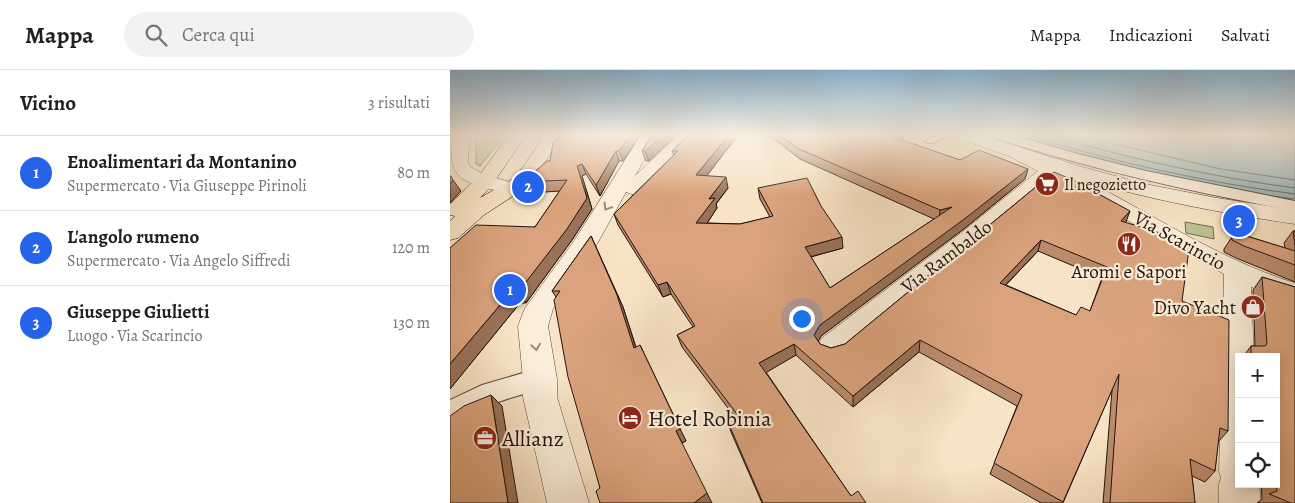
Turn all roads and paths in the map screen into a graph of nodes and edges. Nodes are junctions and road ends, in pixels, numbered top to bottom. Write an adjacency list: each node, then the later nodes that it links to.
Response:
1 (458, 155): 11 (street)
2 (510, 155): 11 (main road)
3 (514, 155): 11 (main road)
4 (541, 155): 11 (main road)
5 (637, 155): 21 (street, one-way to 21)
6 (666, 155): 12 (street)
7 (1023, 155): 9 (street, Via Scarincio)
8 (1071, 155): 13 (street)
9 (1055, 168): 10 (street, Via Scarincio); 20 (street, Via Rambaldo)
10 (1096, 183): 16 (street, Via Scarincio); 18 (street, Via Scarincio)
11 (500, 185): 14 (main road); 14 (street); 15 (main road)
12 (634, 189)
13 (1295, 206)
14 (476, 210): 17 (main road)
15 (450, 216)
16 (1295, 217)
17 (450, 233)
18 (1236, 271): 19 (street, Via Scarincio); 23 (street)
19 (1295, 293)
20 (832, 346)
21 (540, 378): 22 (street); 25 (street)
22 (450, 419)
23 (1239, 443)
24 (1239, 488): 26 (street)
25 (568, 503)
26 (1240, 503)

